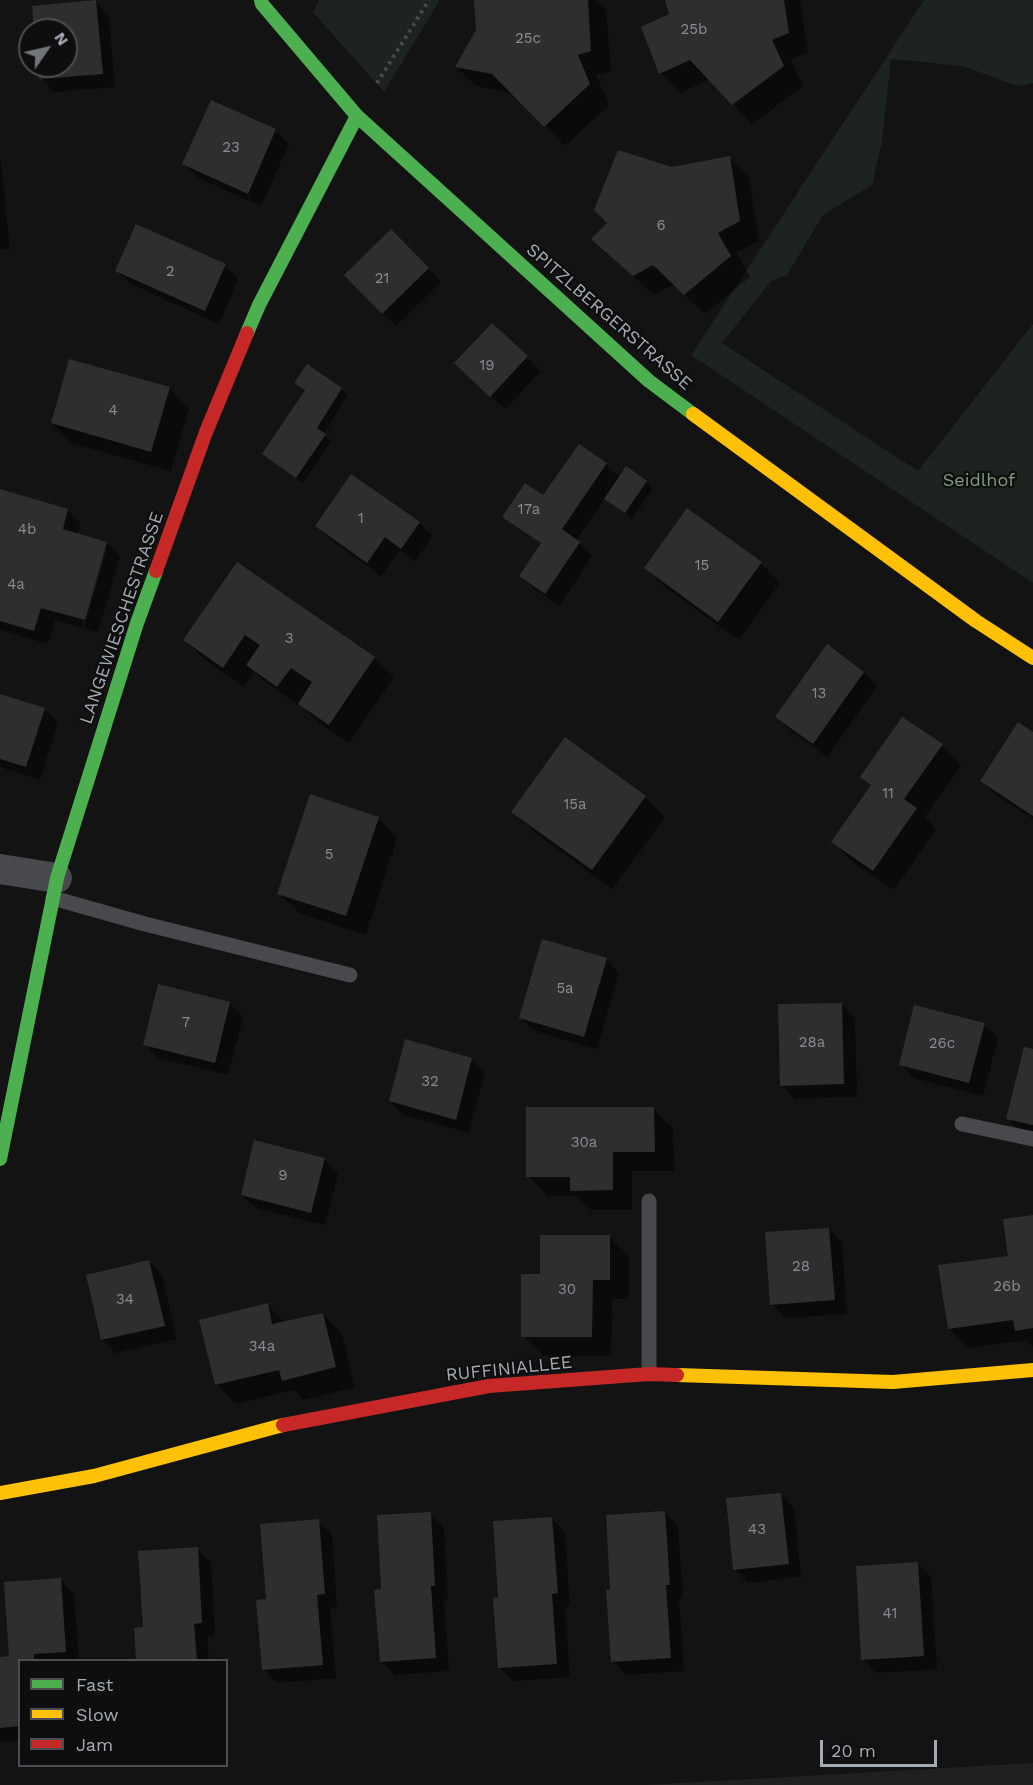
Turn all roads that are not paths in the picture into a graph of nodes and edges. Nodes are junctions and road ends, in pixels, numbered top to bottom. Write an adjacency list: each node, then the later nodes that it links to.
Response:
1 (261, 0): 2 (street, SPITZLBERGERSTRASSE)
2 (357, 116): 3 (street, SPITZLBERGERSTRASSE); 5 (street, LANGEWIESCHESTRASSE)
3 (1033, 658)
4 (0, 870): 5 (street)
5 (55, 888): 6 (lane); 9 (street, LANGEWIESCHESTRASSE)
6 (350, 975)
7 (962, 1124): 8 (lane)
8 (1033, 1139)
9 (0, 1159)
10 (649, 1201): 12 (lane)
11 (1033, 1370): 12 (street, RUFFINIALLEE)
12 (649, 1374): 13 (street, RUFFINIALLEE)
13 (0, 1493)

